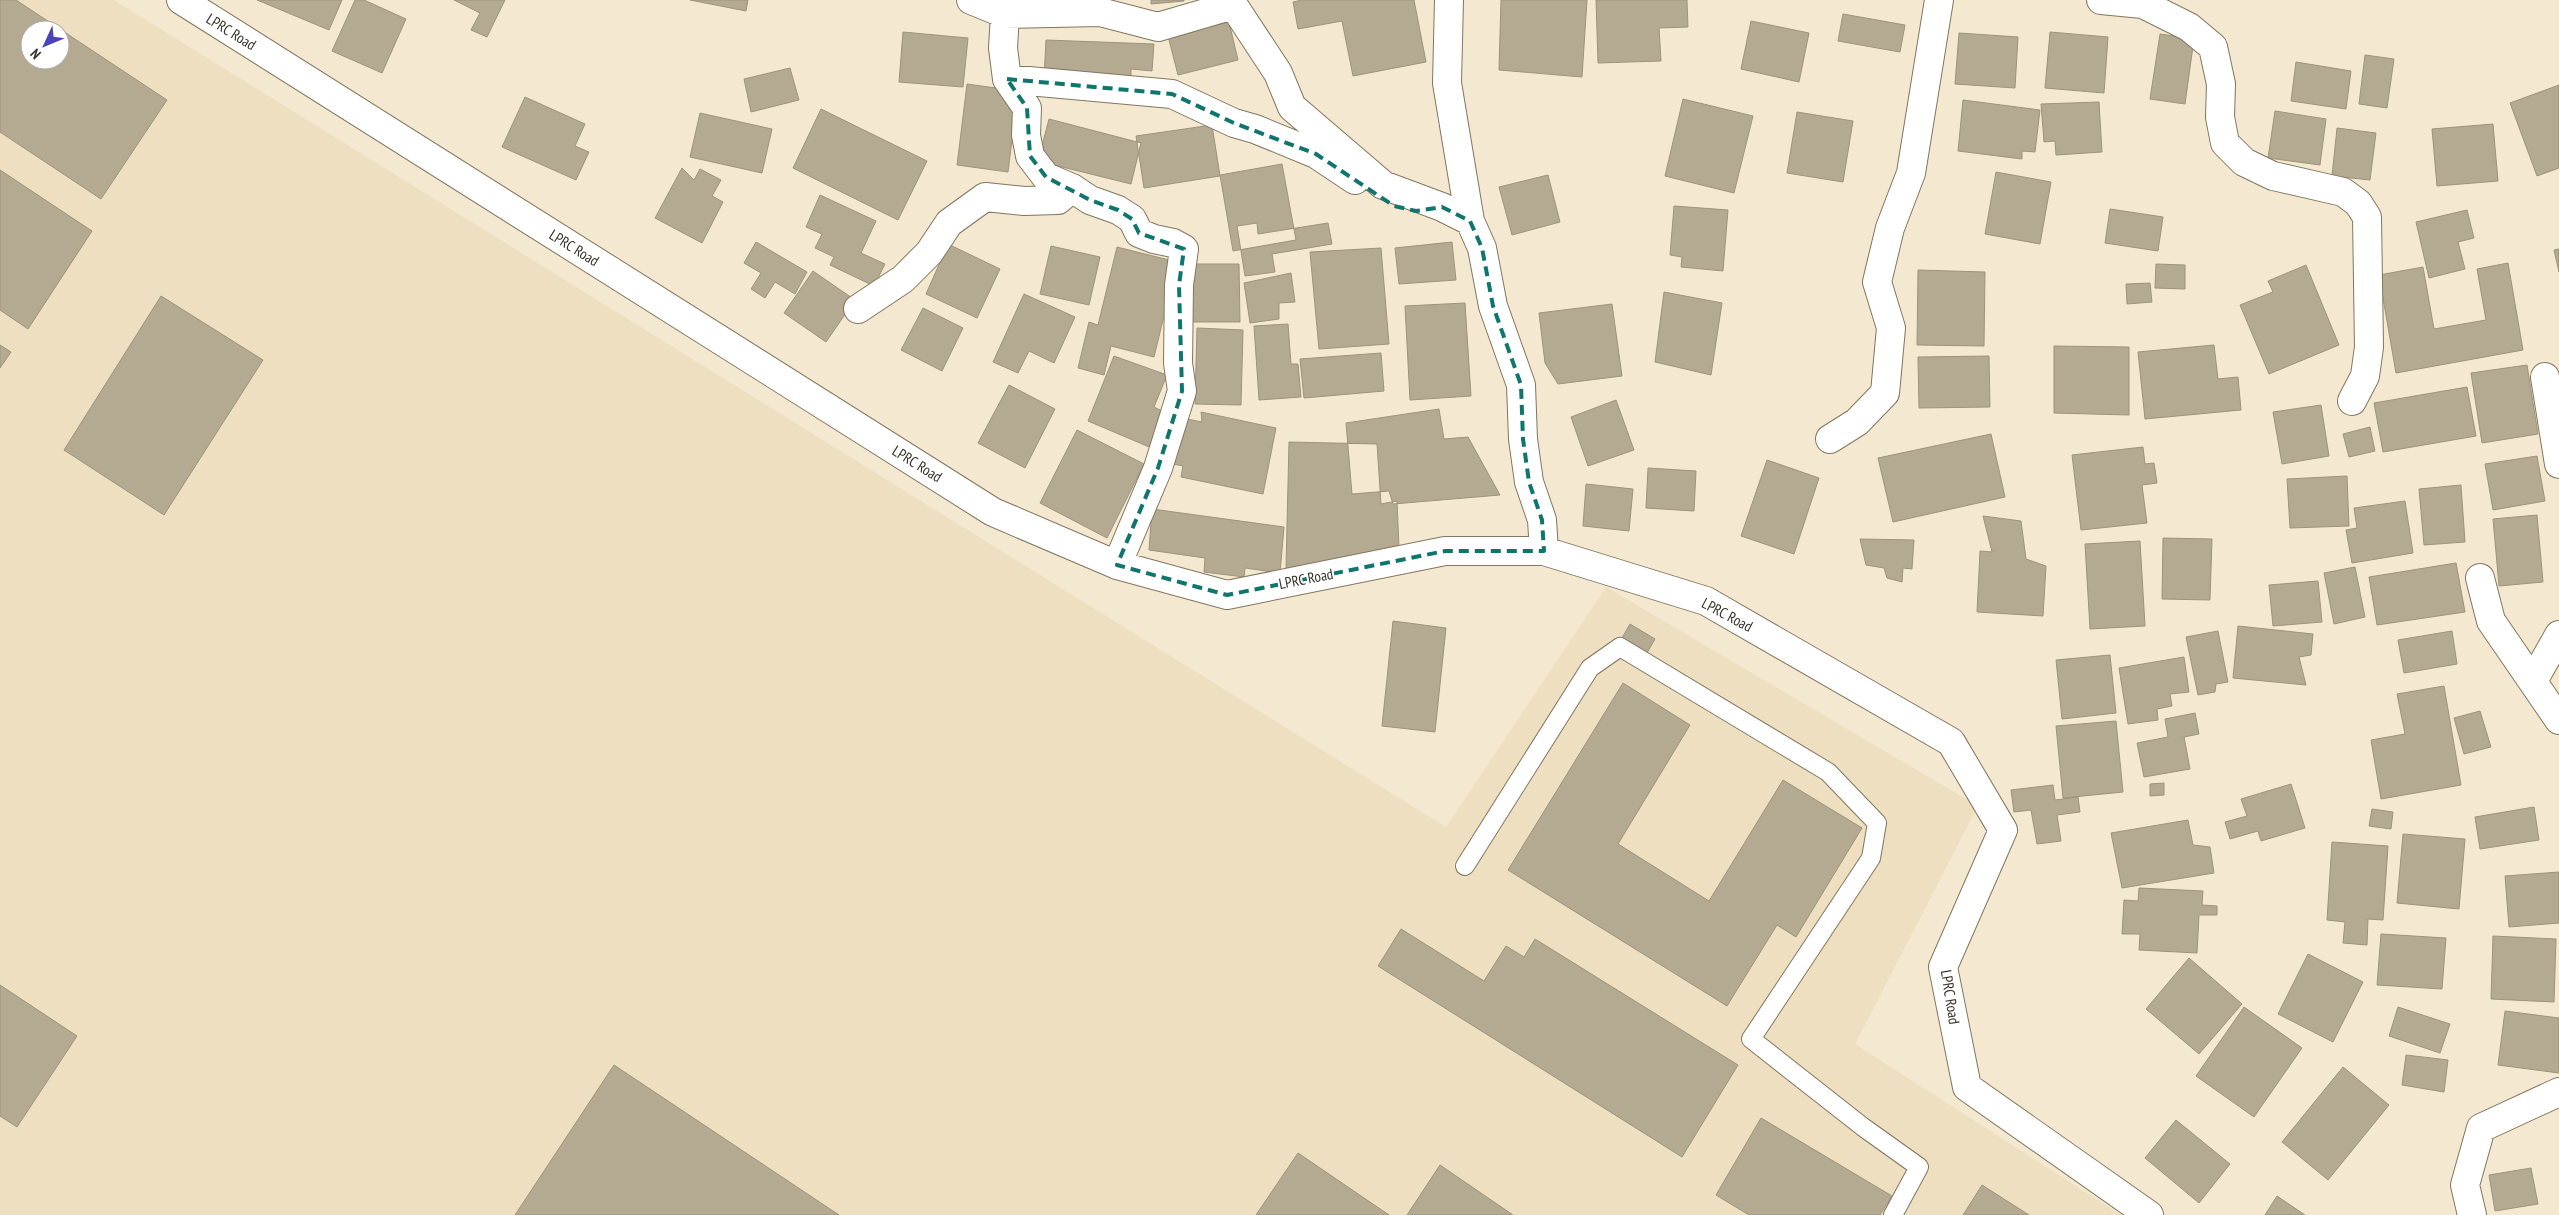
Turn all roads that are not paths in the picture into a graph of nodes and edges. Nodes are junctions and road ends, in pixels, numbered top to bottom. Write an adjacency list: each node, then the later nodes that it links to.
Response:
1 (181, 0): 18 (street, LPRC Road)
2 (971, 0): 7 (street)
3 (1449, 0): 11 (street)
4 (1939, 0): 15 (street)
5 (2101, 0): 14 (street)
6 (1231, 3): 7 (street); 10 (street)
7 (1005, 14): 8 (street)
8 (1006, 79): 9 (street); 10 (street)
9 (1072, 188): 12 (street); 18 (street)
10 (1442, 207): 11 (street)
11 (1470, 221): 17 (street)
12 (858, 309)
13 (2545, 377): 16 (street)
14 (2352, 401)
15 (1830, 439)
16 (2559, 464)
17 (1544, 551): 18 (street, LPRC Road); 26 (street, LPRC Road)
18 (1117, 565)
19 (2480, 578): 21 (street)
20 (2559, 635): 21 (street)
21 (2532, 681): 22 (street)
22 (2559, 720)
23 (1465, 866): 25 (lane)
24 (2559, 1092): 27 (street)
25 (1893, 1215)
26 (2149, 1215)
27 (2472, 1215)

